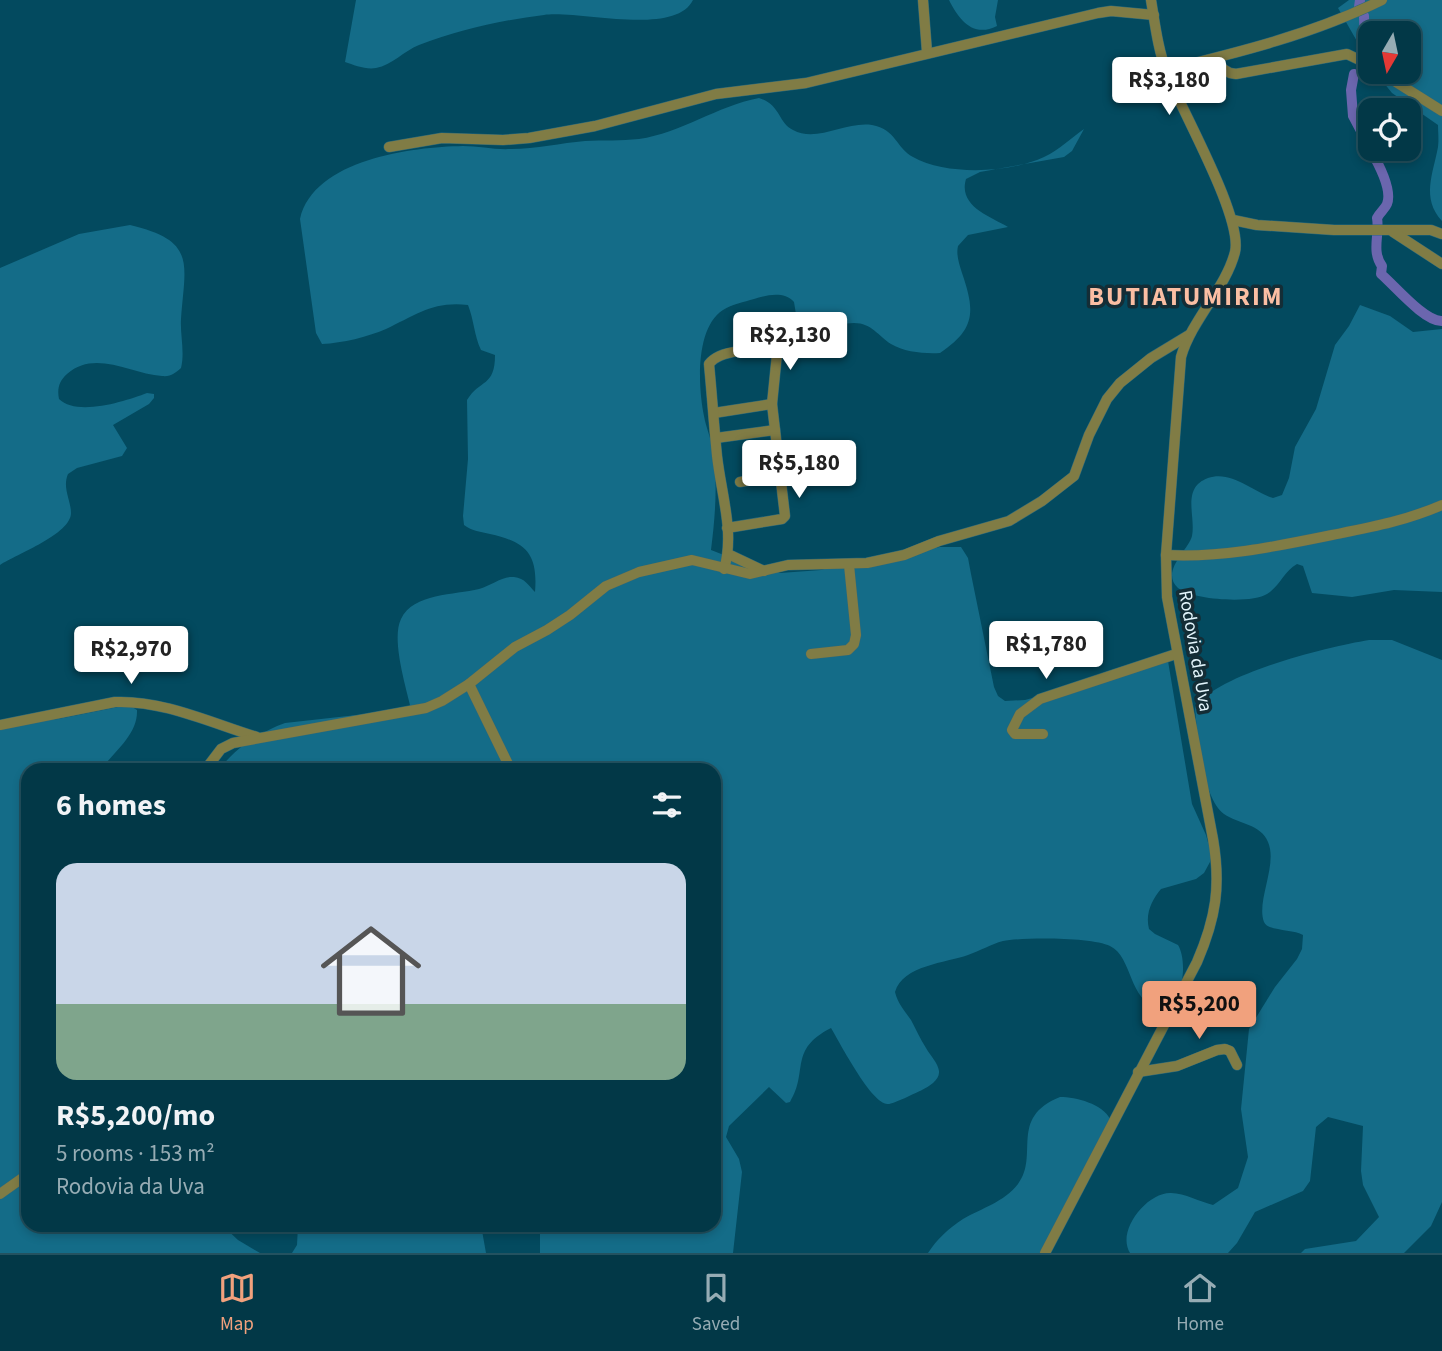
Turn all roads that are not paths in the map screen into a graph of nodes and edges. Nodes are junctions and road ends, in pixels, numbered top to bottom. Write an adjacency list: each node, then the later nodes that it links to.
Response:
1 (923, 0): 5 (street)
2 (1151, 0): 4 (street, Rodovia da Uva)
3 (1382, 0): 7 (street)
4 (1154, 15): 5 (street); 8 (street, Rodovia da Uva)
5 (927, 52): 11 (street)
6 (1358, 59): 7 (street)
7 (1208, 60): 8 (street)
8 (1166, 71): 12 (street, Rodovia da Uva)
9 (1399, 84): 10 (street)
10 (1442, 111)
11 (389, 147)
12 (1233, 220): 13 (street); 16 (street, Rodovia da Uva)
13 (1392, 231): 14 (street); 15 (street)
14 (1442, 234)
15 (1442, 264)
16 (1189, 335): 26 (street, Rodovia da Uva); 27 (street)
17 (772, 404): 18 (street); 18 (street); 19 (street)
18 (714, 413): 20 (street)
19 (775, 430): 20 (street); 21 (street)
20 (716, 438): 24 (street)
21 (781, 475): 22 (street); 24 (street)
22 (740, 482)
23 (1442, 505): 26 (street)
24 (727, 528): 25 (street)
25 (728, 554): 28 (street); 29 (street)
26 (1166, 555): 31 (street, Rodovia da Uva)
27 (849, 565): 29 (street); 30 (street)
28 (724, 569): 29 (street); 32 (street)
29 (764, 572)
30 (811, 654)
31 (1176, 654): 34 (street); 39 (street, Rodovia da Uva)
32 (469, 684): 35 (street); 37 (street)
33 (0, 725): 35 (street)
34 (1043, 734)
35 (257, 737): 36 (street)
36 (210, 763)
37 (508, 763)
38 (1237, 1065): 39 (street)
39 (1138, 1073): 42 (street, Rodovia da Uva)
40 (21, 1179): 41 (street)
41 (0, 1194)
42 (1045, 1253)

